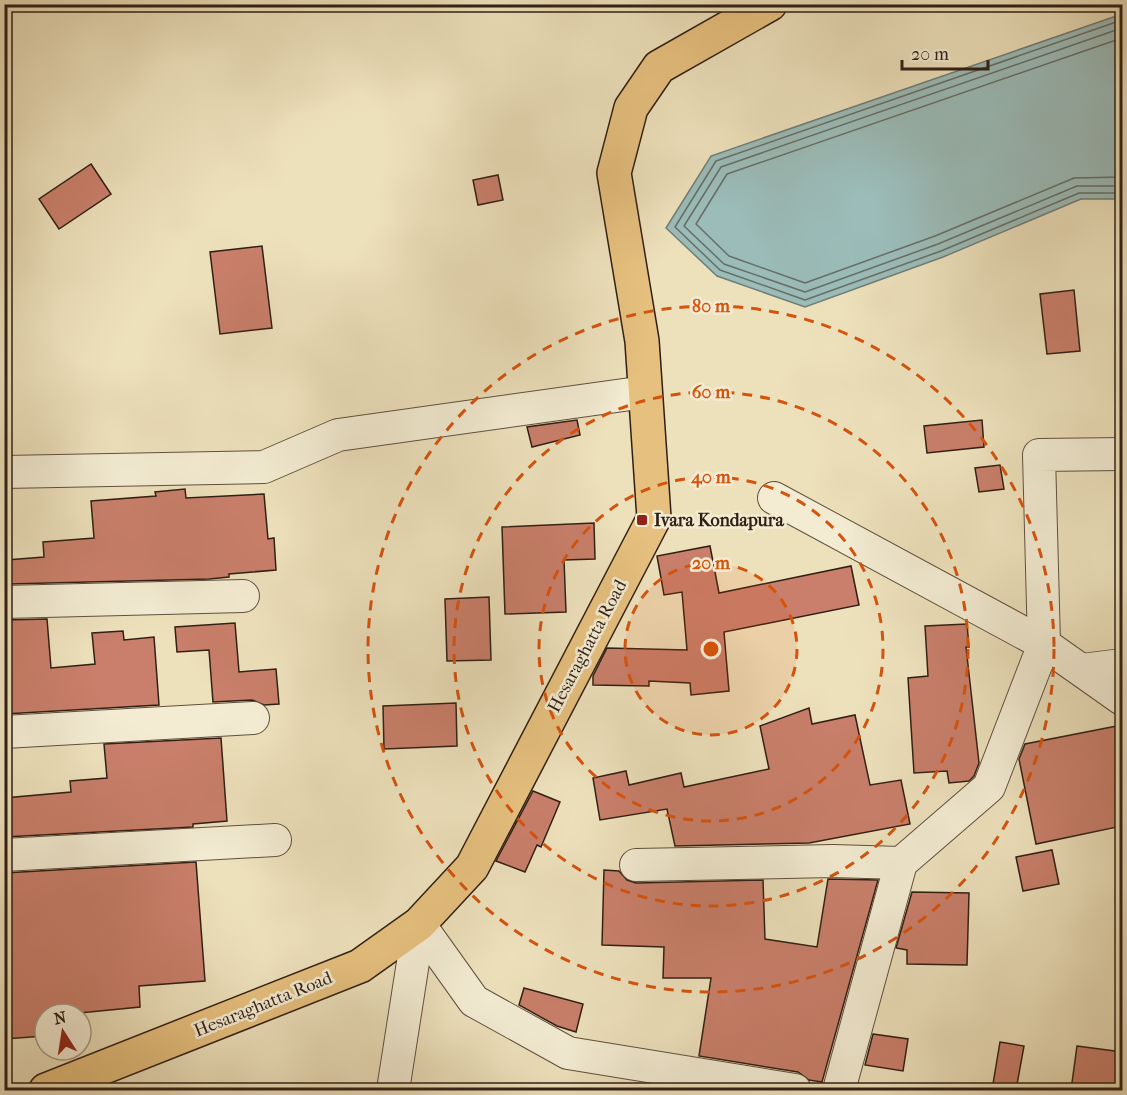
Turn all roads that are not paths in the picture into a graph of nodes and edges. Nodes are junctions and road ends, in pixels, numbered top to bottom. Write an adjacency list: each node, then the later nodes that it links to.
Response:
1 (770, 4): 2 (main road, Hesaraghatta Road)
2 (645, 392): 4 (street); 18 (main road, Hesaraghatta Road)
3 (1122, 454): 8 (street)
4 (4, 472)
5 (774, 498): 8 (street)
6 (243, 596): 7 (street)
7 (4, 602)
8 (1044, 644): 10 (street); 16 (street)
9 (1122, 665): 10 (street)
10 (1082, 670): 11 (street)
11 (1122, 699)
12 (253, 718): 13 (street)
13 (4, 732)
14 (274, 840): 15 (street)
15 (4, 855)
16 (901, 863): 17 (street); 22 (street)
17 (636, 866)
18 (419, 924): 19 (main road, Hesaraghatta Road); 20 (street); 21 (street)
19 (46, 1090)
20 (393, 1090)
21 (795, 1090)
22 (839, 1090)

